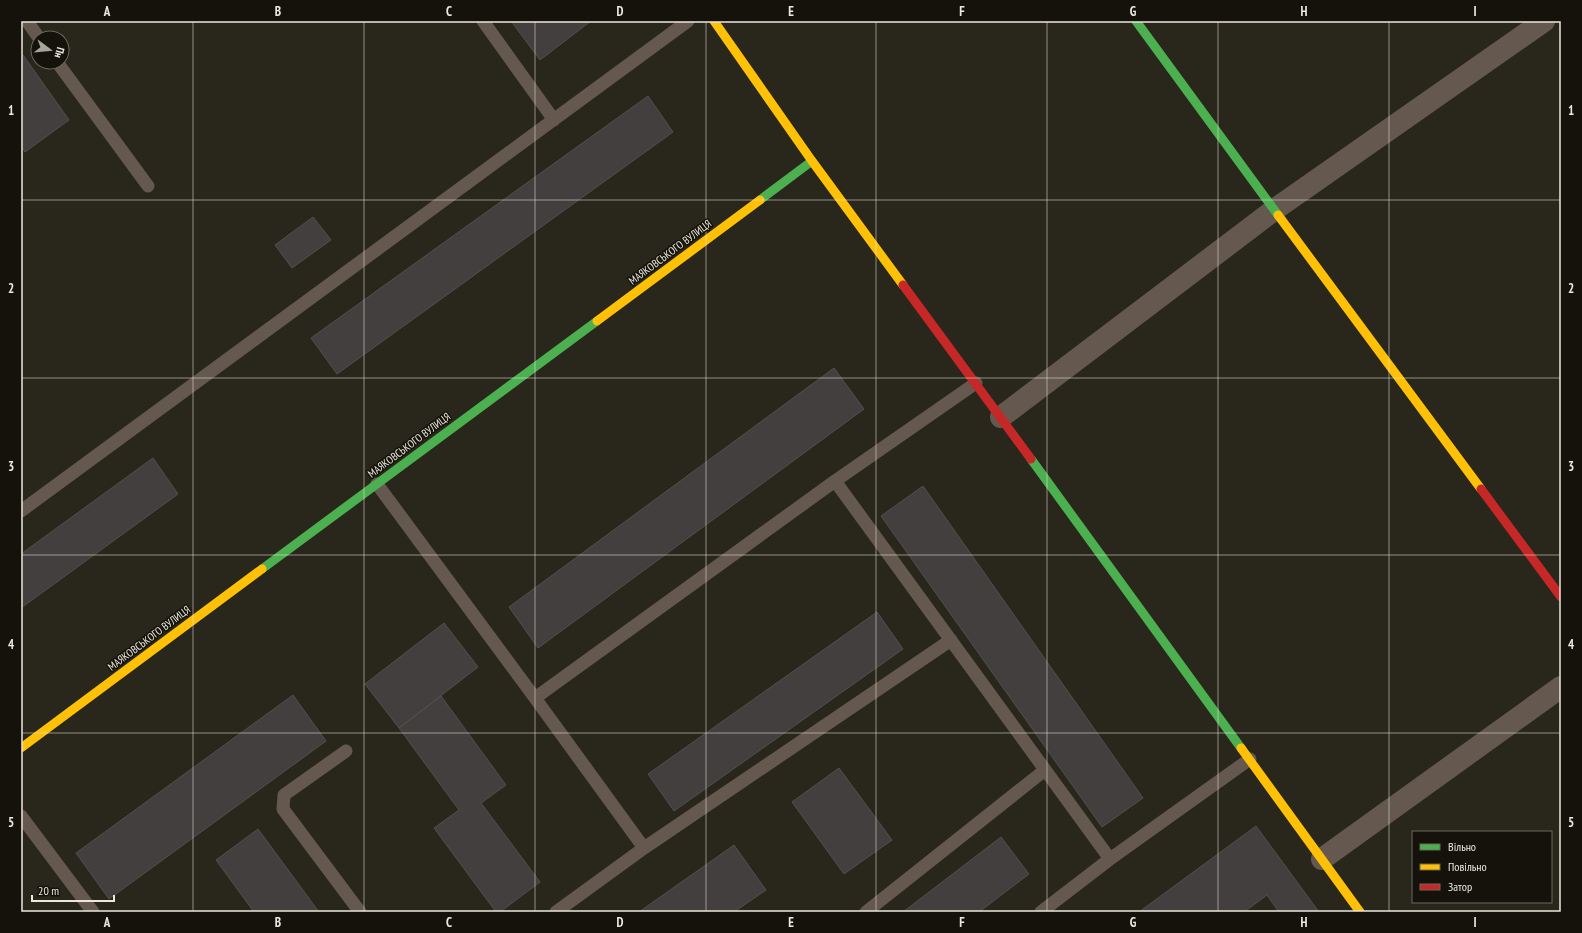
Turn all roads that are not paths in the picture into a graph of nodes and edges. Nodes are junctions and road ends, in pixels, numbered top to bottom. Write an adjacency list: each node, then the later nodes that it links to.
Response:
1 (27, 21): 7 (lane)
2 (483, 21): 9 (lane)
3 (688, 21): 9 (lane)
4 (714, 21): 10 (street)
5 (1136, 21): 12 (street)
6 (1544, 21): 12 (street)
7 (33, 30)
8 (63, 70): 11 (lane)
9 (554, 120): 17 (lane)
10 (812, 161): 13 (street); 16 (street, МАЯКОВСЬКОГО ВУЛИЦЯ)
11 (148, 186)
12 (1274, 210): 14 (street); 18 (street)
13 (976, 383): 14 (street); 15 (lane)
14 (1001, 417): 24 (street)
15 (835, 481): 19 (lane); 21 (lane)
16 (377, 484): 21 (lane); 22 (street, МАЯКОВСЬКОГО ВУЛИЦЯ)
17 (21, 512)
18 (1561, 597)
19 (951, 640): 25 (lane); 27 (lane)
20 (1561, 687): 29 (street)
21 (535, 698): 27 (lane)
22 (21, 748)
23 (346, 751): 31 (lane)
24 (1250, 759): 28 (lane); 29 (street)
25 (1045, 770): 28 (lane); 33 (lane)
26 (21, 816): 30 (lane)
27 (644, 848): 32 (lane)
28 (1110, 859): 34 (lane)
29 (1322, 859): 35 (street)
30 (93, 912)
31 (360, 912)
32 (556, 912)
33 (866, 912)
34 (1041, 912)
35 (1360, 912)

